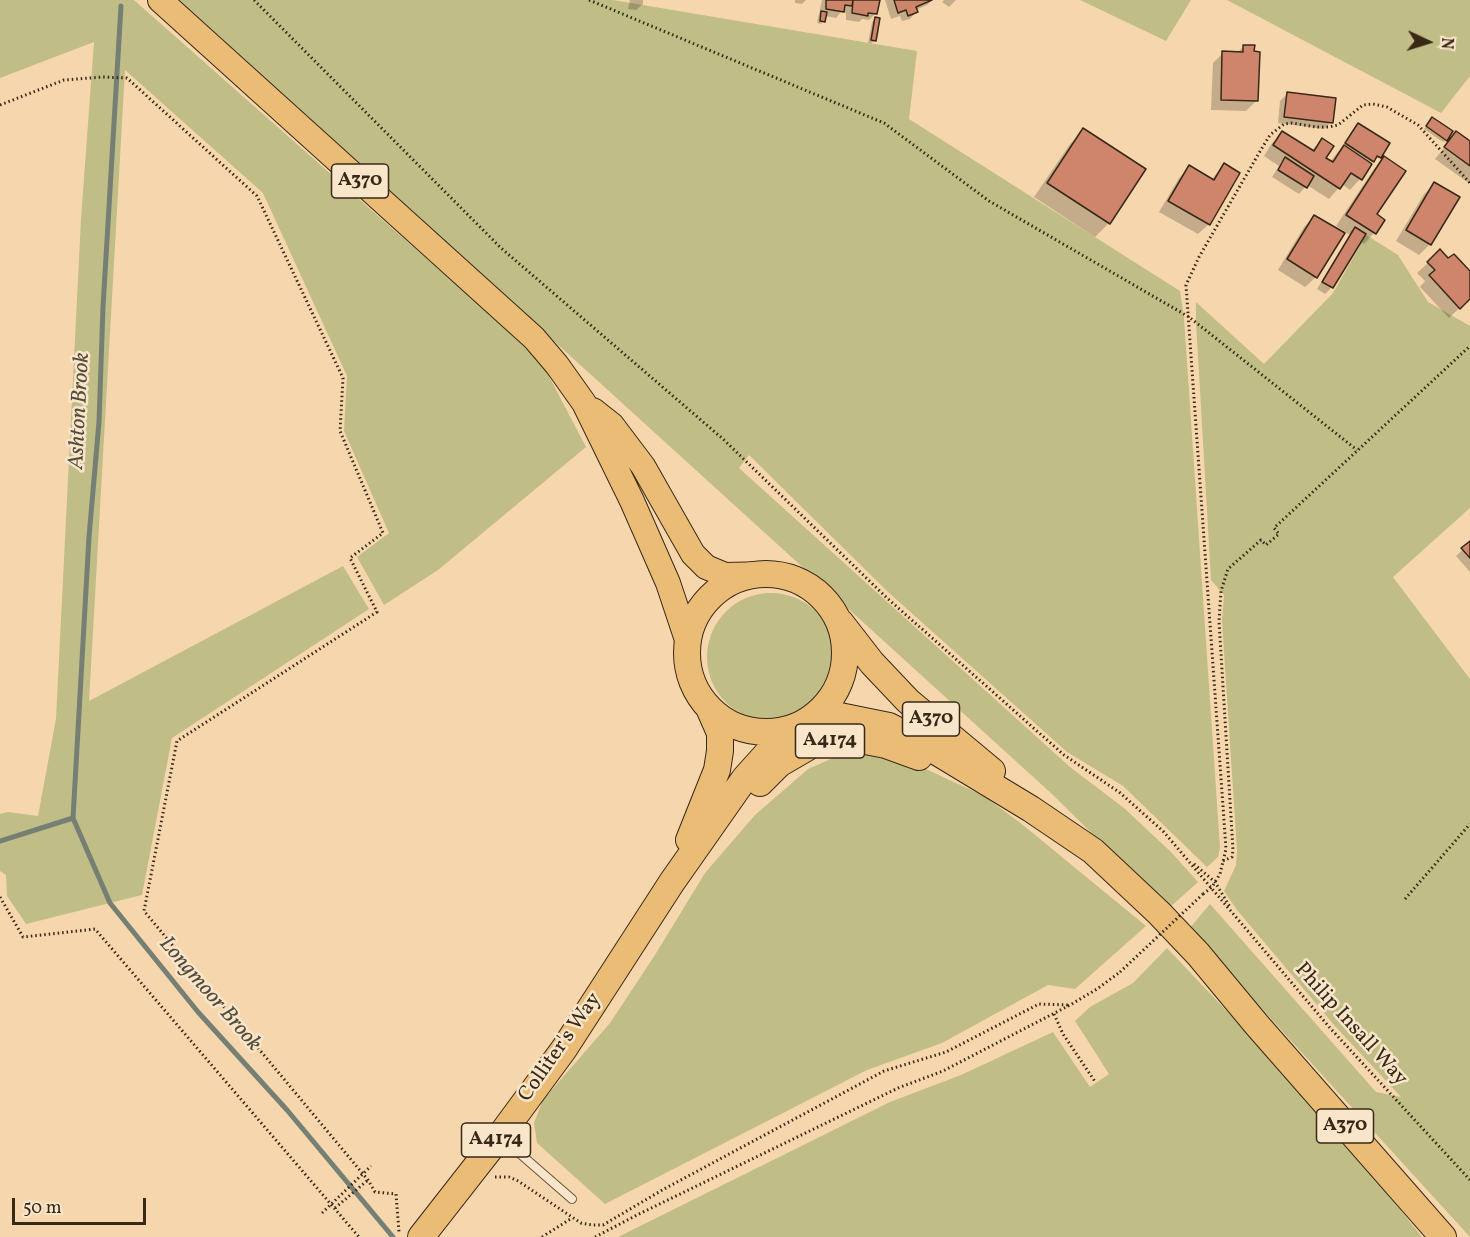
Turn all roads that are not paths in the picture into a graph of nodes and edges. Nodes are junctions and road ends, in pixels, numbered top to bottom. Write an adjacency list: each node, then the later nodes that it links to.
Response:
1 (160, 0): 2 (main road, A370)
2 (584, 403): 3 (main road, A370); 5 (main road, A370)
3 (768, 574): 4 (highway); 5 (highway)
4 (839, 621): 7 (highway); 9 (highway, A370)
5 (688, 643): 6 (highway)
6 (710, 708): 8 (highway); 10 (highway, Colliter's Way)
7 (820, 712): 8 (highway); 9 (highway, A370)
8 (798, 726): 10 (highway, Colliter's Way)
9 (1031, 809): 10 (highway, A4174); 14 (highway, A370)
10 (672, 882): 11 (highway, Colliter's Way / A4174)
11 (500, 1136): 12 (lane); 13 (highway, Colliter's Way / A4174)
12 (572, 1198)
13 (424, 1233)
14 (1439, 1234)

